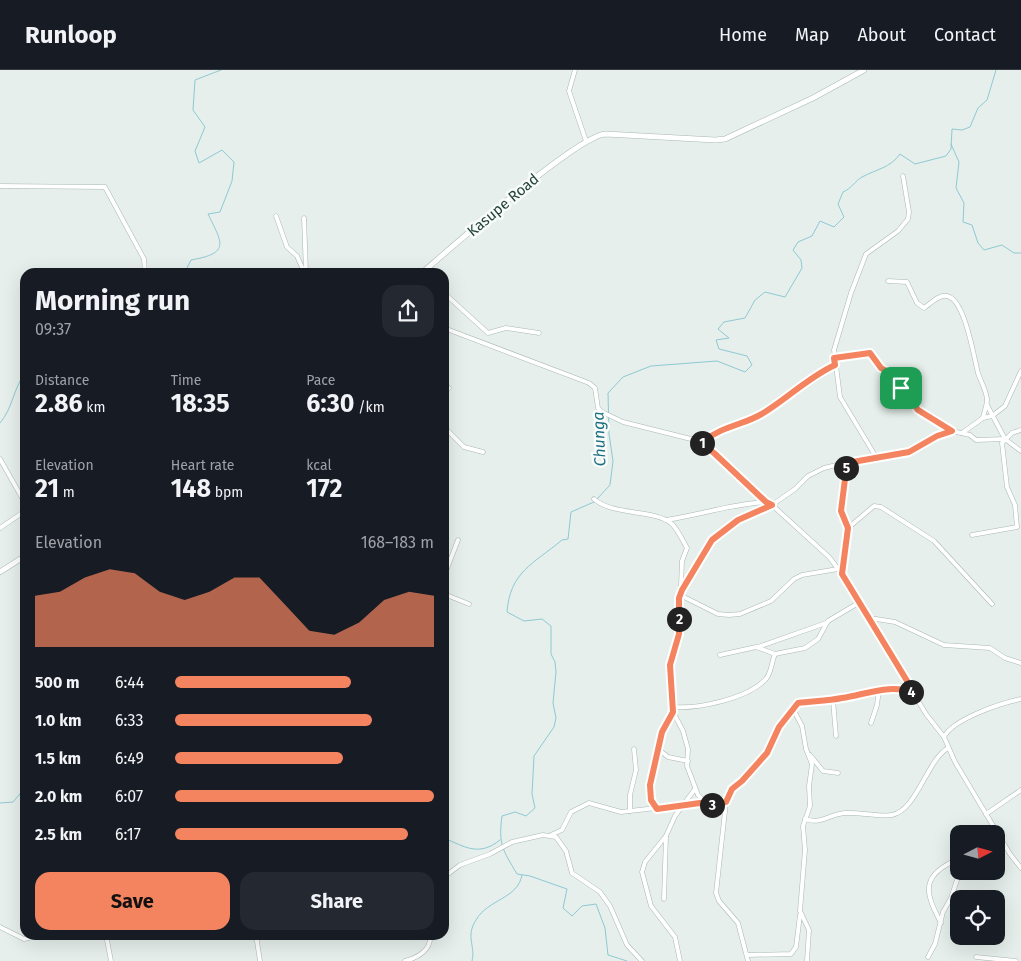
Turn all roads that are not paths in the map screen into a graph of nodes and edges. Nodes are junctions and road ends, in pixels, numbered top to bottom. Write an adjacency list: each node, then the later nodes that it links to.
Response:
1 (575, 70): 3 (street)
2 (864, 70): 3 (street, Kasupe Road)
3 (586, 141): 11 (street, Kasupe Road)
4 (903, 176): 16 (street)
5 (0, 186): 8 (street)
6 (276, 216): 9 (street)
7 (304, 218): 10 (street)
8 (145, 268)
9 (303, 268)
10 (305, 268)
11 (428, 268)
12 (888, 280): 19 (street)
13 (449, 298): 15 (street)
14 (449, 330): 27 (street)
15 (539, 333)
16 (834, 358): 17 (street); 23 (street)
17 (835, 365): 27 (street); 30 (street)
18 (1021, 371): 20 (street)
19 (987, 406): 20 (street); 21 (street)
20 (992, 416): 21 (street); 26 (street)
21 (983, 418): 25 (street)
22 (1021, 430): 26 (street)
23 (952, 431): 25 (street); 30 (street)
24 (449, 433): 28 (street)
25 (962, 433): 26 (street)
26 (1005, 439): 29 (street); 41 (street)
27 (699, 441): 35 (street)
28 (483, 452)
29 (1021, 452)
30 (876, 457): 32 (street)
31 (0, 459): 33 (street)
32 (847, 463): 36 (street); 40 (street)
33 (20, 494)
34 (596, 500): 38 (street)
35 (766, 502): 36 (street); 38 (street)
36 (772, 505): 45 (street); 48 (street)
37 (20, 514): 39 (street)
38 (666, 520): 48 (street)
39 (0, 528)
40 (848, 528): 47 (street); 53 (street)
41 (972, 535)
42 (458, 540): 44 (street)
43 (20, 560): 46 (street)
44 (449, 563)
45 (838, 569): 47 (street); 49 (street)
46 (0, 572)
47 (842, 574): 51 (street)
48 (682, 590): 49 (street)
49 (680, 595): 65 (street)
50 (449, 596): 52 (street)
51 (860, 602): 54 (street); 55 (street)
52 (468, 604)
53 (992, 604)
54 (870, 618): 59 (street); 61 (street)
55 (826, 623): 56 (street); 57 (street)
56 (758, 647): 57 (street); 58 (street)
57 (775, 654): 65 (street)
58 (720, 656)
59 (1021, 664)
60 (879, 690): 61 (street); 63 (street); 66 (street)
61 (915, 694): 68 (street)
62 (1021, 699): 68 (street)
63 (833, 700): 64 (street); 67 (street)
64 (793, 709): 72 (street); 77 (street)
65 (673, 710): 71 (street); 73 (street)
66 (871, 723)
67 (836, 736)
68 (944, 737): 69 (street)
69 (948, 748): 82 (street); 83 (street)
70 (634, 749): 81 (street)
71 (658, 749): 73 (street); 80 (street)
72 (806, 749): 74 (street); 83 (street)
73 (688, 761): 75 (street)
74 (838, 774)
75 (695, 789): 78 (street); 79 (street)
76 (1021, 790): 82 (street)
77 (726, 802): 78 (street); 101 (street)
78 (706, 804): 79 (street)
79 (682, 806): 80 (street); 86 (street)
80 (657, 809): 81 (street)
81 (630, 811): 85 (street)
82 (986, 814): 84 (street)
83 (805, 819): 93 (street)
84 (992, 825)
85 (552, 835): 90 (street); 108 (street)
86 (666, 836): 92 (street); 109 (street)
87 (1005, 846): 89 (street)
88 (950, 863): 94 (street)
89 (1021, 868)
90 (449, 873)
91 (957, 880): 94 (street)
92 (664, 899)
93 (801, 912): 101 (street); 111 (street)
94 (941, 923): 103 (street)
95 (0, 927): 96 (street)
96 (20, 937)
97 (107, 940): 104 (street)
98 (257, 940): 105 (street)
99 (429, 940): 100 (street)
100 (422, 954): 106 (street); 107 (street)
101 (746, 956): 110 (street)
102 (976, 956): 112 (street)
103 (928, 957)
104 (111, 961)
105 (260, 961)
106 (405, 961)
107 (422, 961)
108 (642, 961)
109 (680, 961)
110 (748, 961)
111 (807, 961)
112 (1016, 961)

